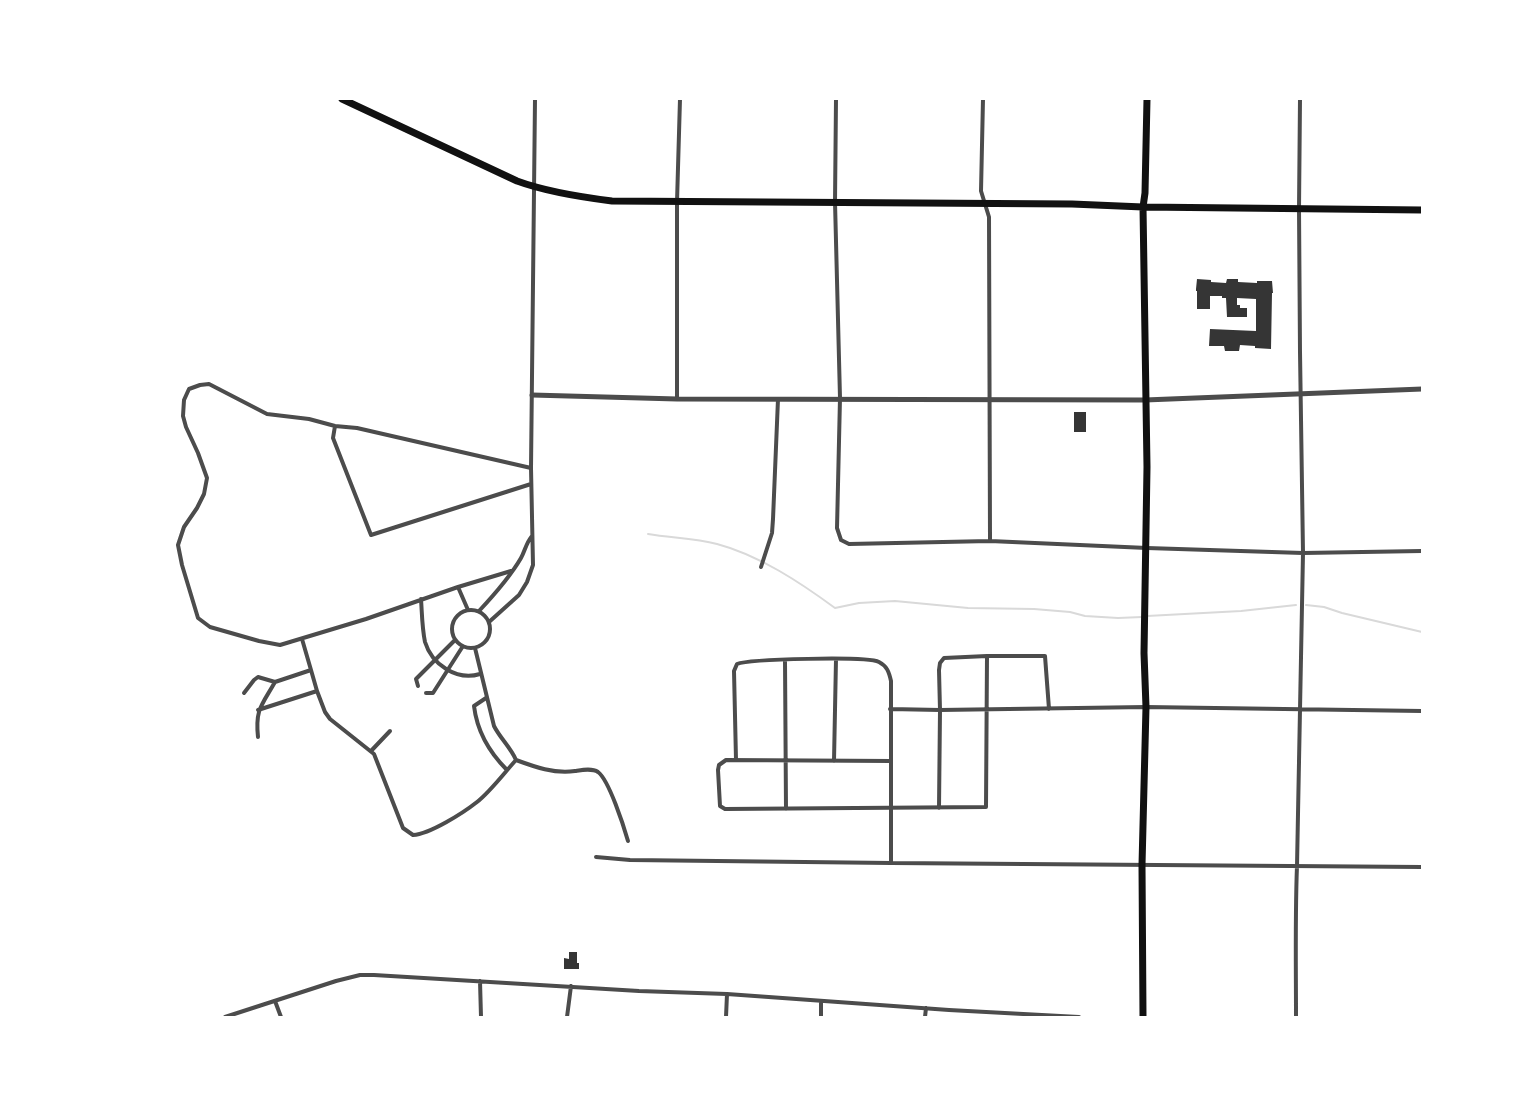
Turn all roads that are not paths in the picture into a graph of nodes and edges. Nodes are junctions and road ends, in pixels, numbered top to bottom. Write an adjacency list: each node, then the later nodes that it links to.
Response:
1 (342, 99): 8 (main road)
2 (535, 99): 8 (street)
3 (680, 99): 9 (street)
4 (836, 99): 10 (street)
5 (983, 99): 11 (street)
6 (1147, 99): 12 (main road)
7 (1300, 99): 13 (street)
8 (534, 188): 9 (main road); 17 (street)
9 (677, 202): 10 (main road); 19 (street)
10 (835, 202): 11 (main road); 18 (street)
11 (984, 203): 12 (main road); 21 (street)
12 (1143, 207): 13 (main road); 22 (main road)
13 (1299, 209): 14 (main road); 16 (street)
14 (1422, 210)
15 (1422, 389): 16 (street)
16 (1300, 394): 22 (street); 30 (street)
17 (532, 395): 19 (street); 24 (street)
18 (840, 398): 20 (street); 21 (street); 27 (street)
19 (677, 399): 20 (street)
20 (778, 399): 33 (street)
21 (990, 399): 22 (street); 27 (street)
22 (1145, 400): 28 (main road)
23 (335, 426): 24 (street); 25 (street); 40 (street)
24 (531, 468): 25 (street)
25 (531, 484): 26 (street)
26 (532, 536): 31 (street); 32 (street)
27 (990, 541): 28 (street)
28 (1147, 548): 30 (street); 57 (main road)
29 (1422, 551): 30 (street)
30 (1303, 553): 60 (street)
31 (522, 557): 32 (street); 34 (street)
32 (533, 560): 39 (street)
33 (761, 567)
34 (511, 571): 35 (street); 38 (street)
35 (458, 587): 36 (street); 37 (street)
36 (421, 599): 40 (street); 45 (street)
37 (468, 610): 38 (street); 41 (street)
38 (479, 611): 39 (street)
39 (489, 622): 43 (street)
40 (302, 639): 48 (street)
41 (455, 640): 42 (street); 45 (street)
42 (463, 646): 43 (street); 49 (street)
43 (475, 648): 50 (street)
44 (987, 656): 59 (street); 62 (street); 63 (street)
45 (436, 659): 49 (street); 52 (street)
46 (836, 659): 47 (street); 58 (street); 71 (street)
47 (785, 660): 69 (street); 70 (street)
48 (311, 670): 51 (street); 53 (street)
49 (448, 670): 50 (street); 55 (street)
50 (480, 674): 56 (street)
51 (274, 682): 54 (street); 61 (street)
52 (418, 686)
53 (317, 691): 61 (street); 67 (street)
54 (244, 693)
55 (426, 693)
56 (486, 698): 68 (street); 73 (street)
57 (1146, 707): 59 (street); 60 (street); 80 (main road)
58 (890, 709): 62 (street); 72 (street)
59 (1049, 709): 63 (street)
60 (1299, 709): 64 (street); 81 (street)
61 (258, 710): 66 (street)
62 (940, 710): 63 (street); 75 (street)
63 (987, 710): 75 (street)
64 (1422, 711)
65 (390, 731): 67 (street)
66 (258, 737)
67 (371, 751): 73 (street)
68 (516, 760): 73 (street); 77 (street)
69 (736, 760): 70 (street); 76 (street)
70 (785, 760): 71 (street); 76 (street)
71 (834, 761): 72 (street)
72 (891, 761): 74 (street)
73 (507, 770)
74 (891, 808): 75 (street); 76 (street); 79 (street)
75 (939, 808)
76 (786, 809)
77 (628, 841)
78 (596, 857): 79 (street)
79 (891, 863): 80 (street)
80 (1142, 865): 81 (street); 97 (main road)
81 (1298, 866): 82 (street); 98 (street)
82 (1422, 867)
83 (480, 981): 84 (street); 86 (street); 91 (street)
84 (571, 986): 85 (street); 92 (street)
85 (727, 994): 87 (street); 93 (street)
86 (275, 1001): 89 (street); 90 (street)
87 (821, 1001): 88 (street); 94 (street)
88 (926, 1008): 95 (street); 96 (street)
89 (225, 1017)
90 (280, 1017)
91 (481, 1017)
92 (567, 1017)
93 (726, 1017)
94 (821, 1017)
95 (926, 1017)
96 (1079, 1017)
97 (1143, 1017)
98 (1296, 1017)

